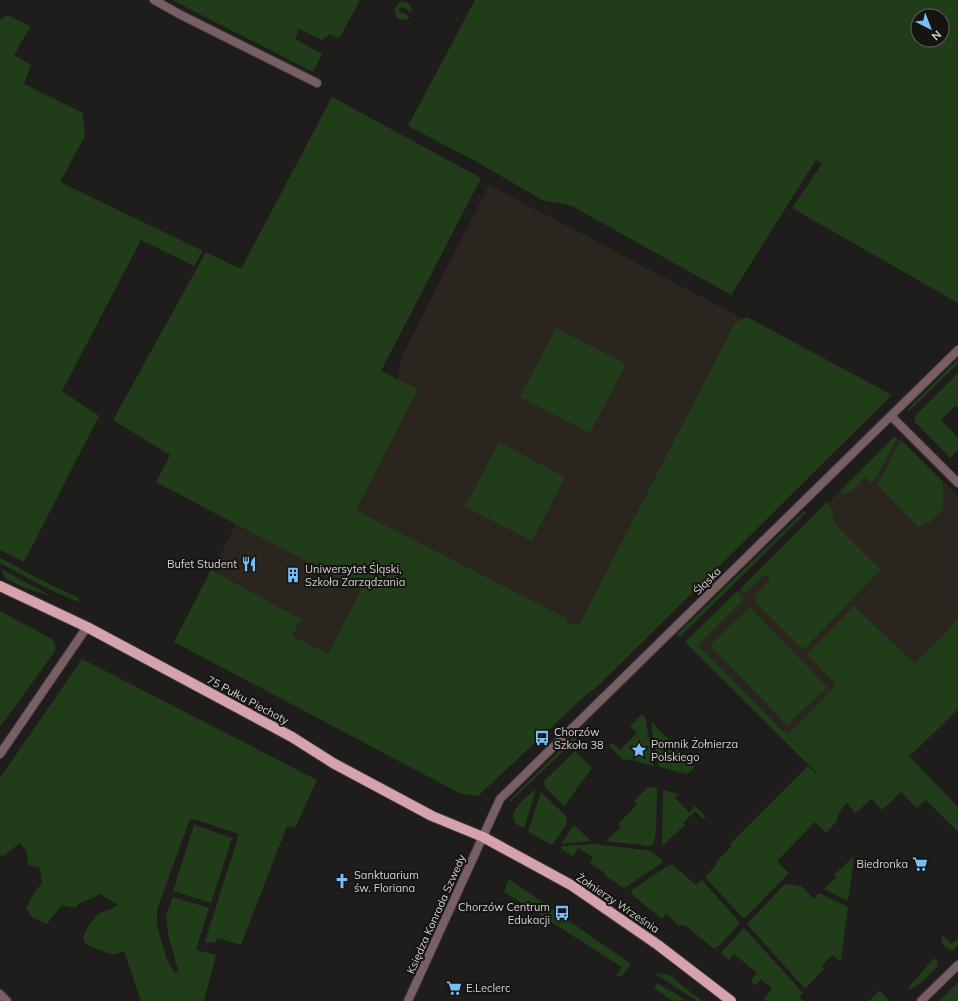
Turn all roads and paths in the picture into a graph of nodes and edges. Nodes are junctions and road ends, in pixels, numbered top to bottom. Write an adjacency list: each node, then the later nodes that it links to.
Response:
1 (154, 0): 2 (street)
2 (317, 83)
3 (958, 350): 4 (street, Śląska)
4 (891, 416): 5 (street); 9 (street, Śląska)
5 (958, 483)
6 (0, 586): 7 (main road, 75 Pułku Piechoty)
7 (87, 627): 8 (street); 9 (main road, 75 Pułku Piechoty)
8 (0, 754)
9 (483, 837): 13 (street, Księdza Konrada Szwedy); 14 (main road, Żołnierzy Września)
10 (958, 965): 15 (street)
11 (0, 994): 12 (street)
12 (7, 1001)
13 (408, 1001)
14 (731, 1001)
15 (921, 1001)

